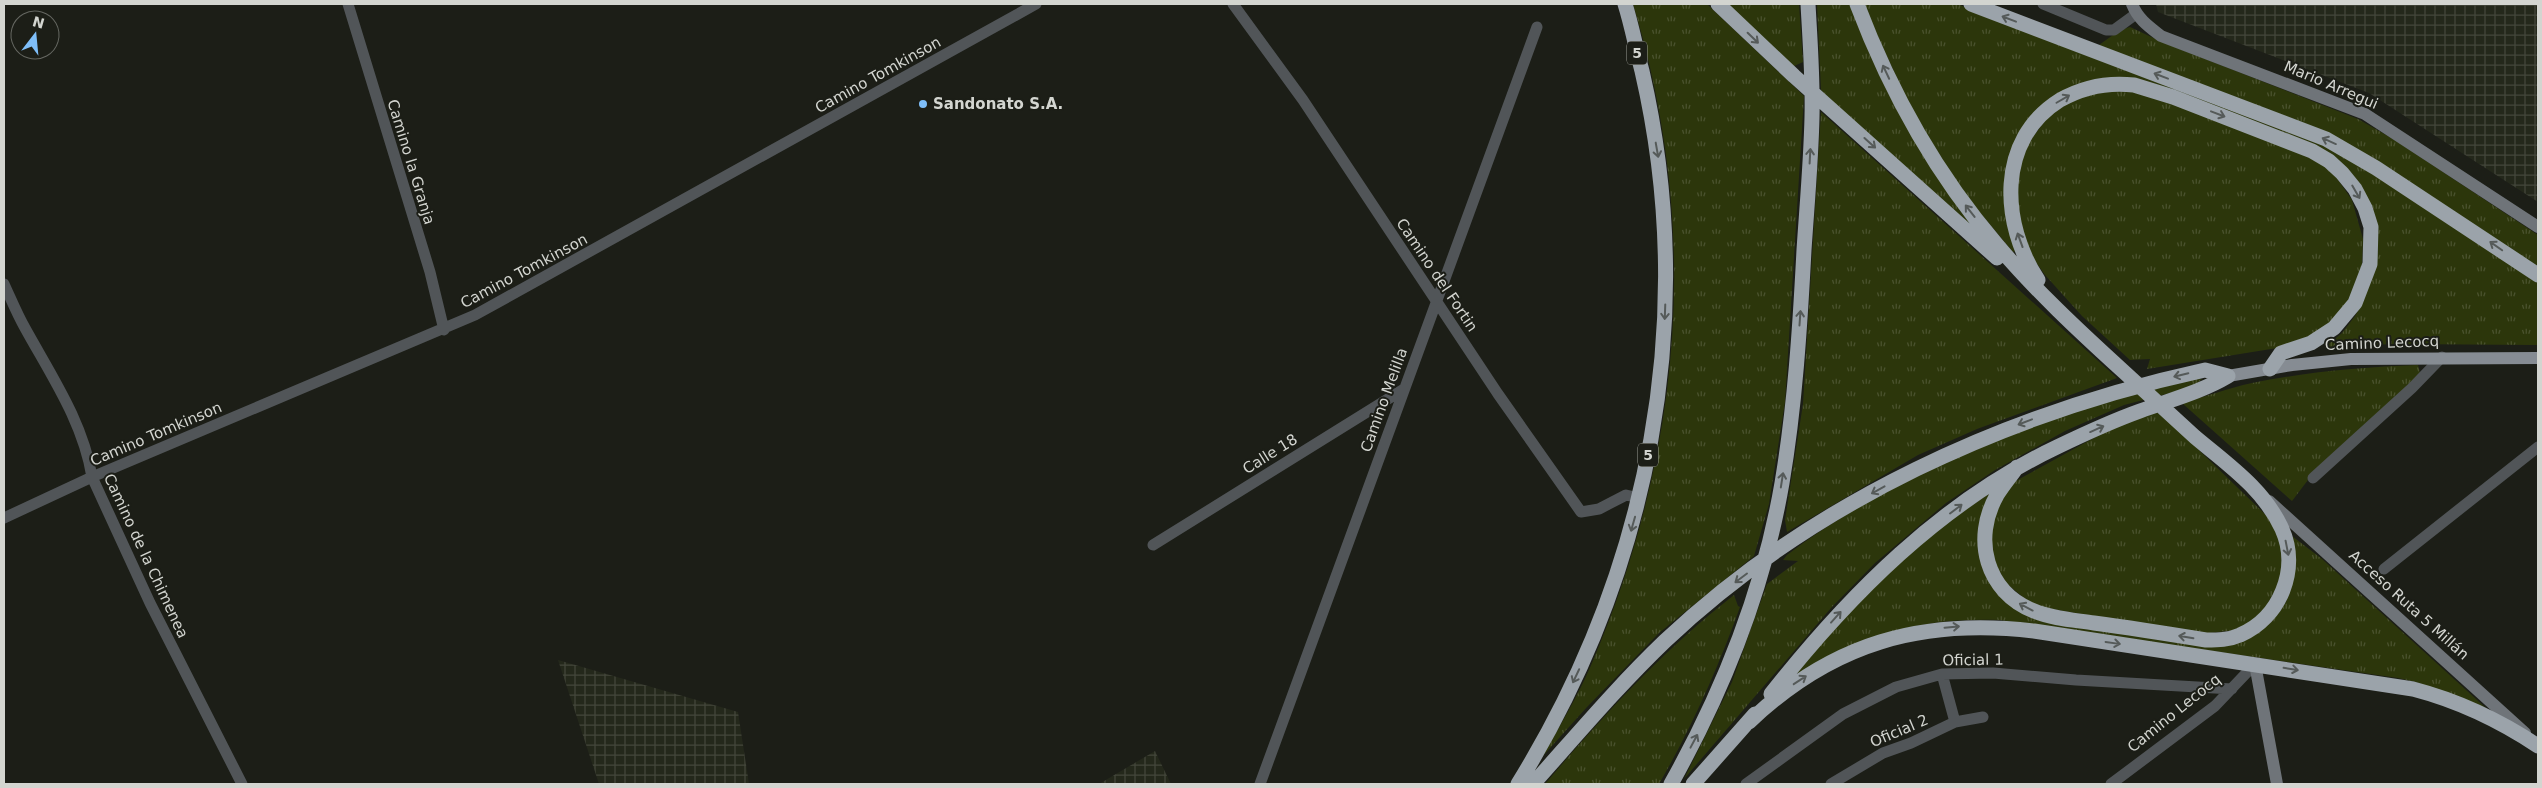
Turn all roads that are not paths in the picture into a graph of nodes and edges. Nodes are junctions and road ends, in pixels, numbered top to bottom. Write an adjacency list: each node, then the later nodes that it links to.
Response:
1 (348, 4): 17 (street, Camino la Granja)
2 (1036, 4): 17 (street, Camino Tomkinson)
3 (1233, 4): 15 (street, Camino del Fortin)
4 (1625, 4): 28 (highway, 5, one-way to 28)
5 (1718, 4): 16 (highway, one-way to 16)
6 (1808, 4): 44 (highway, one-way to 6)
7 (1857, 4): 16 (highway, one-way to 7)
8 (1971, 4): 13 (highway, one-way to 8)
9 (2043, 4): 10 (street)
10 (2134, 9): 12 (street, Mario Arregui)
11 (1538, 27): 15 (street, Camino Melilla)
12 (2538, 227)
13 (2538, 275)
14 (4, 284): 25 (street, Camino de la Chimenea)
15 (1436, 301): 22 (street, Camino Melilla); 28 (street, Camino del Fortin)
16 (2061, 312): 20 (highway, one-way to 20); 27 (highway)
17 (444, 330): 25 (street, Camino Tomkinson)
18 (2442, 357): 19 (main road, Camino Lecocq); 20 (main road, Camino Lecocq); 26 (street)
19 (2538, 358)
20 (2270, 369): 21 (main road, Camino Lecocq)
21 (2228, 376): 24 (highway, one-way to 21); 43 (highway, one-way to 43)
22 (1404, 389): 30 (street, Calle 18); 41 (street, Camino Melilla)
23 (2538, 447): 31 (street)
24 (2017, 467): 27 (highway, one-way to 24); 36 (highway, one-way to 24)
25 (92, 477): 29 (street, Camino Tomkinson); 40 (street, Camino de la Chimenea)
26 (2313, 478)
27 (2256, 490): 38 (street, Acceso Ruta 5 Millán)
28 (1639, 498): 42 (highway, 5, one-way to 42)
29 (4, 518)
30 (1153, 545)
31 (2384, 569)
32 (2255, 664): 34 (street, Camino Lecocq); 36 (highway, one-way to 32); 38 (highway, one-way to 38); 48 (street)
33 (1942, 674): 34 (street, Oficial 1); 37 (street); 39 (street, Oficial 1)
34 (2232, 689): 47 (street, Camino Lecocq)
35 (1983, 717): 37 (street, Oficial 2)
36 (1749, 722): 45 (highway)
37 (1955, 722): 46 (street, Oficial 2)
38 (2538, 745)
39 (1754, 782)
40 (242, 784)
41 (1260, 784)
42 (1518, 784)
43 (1533, 784)
44 (1671, 784)
45 (1693, 784)
46 (1831, 784)
47 (2111, 784)
48 (2277, 784)

